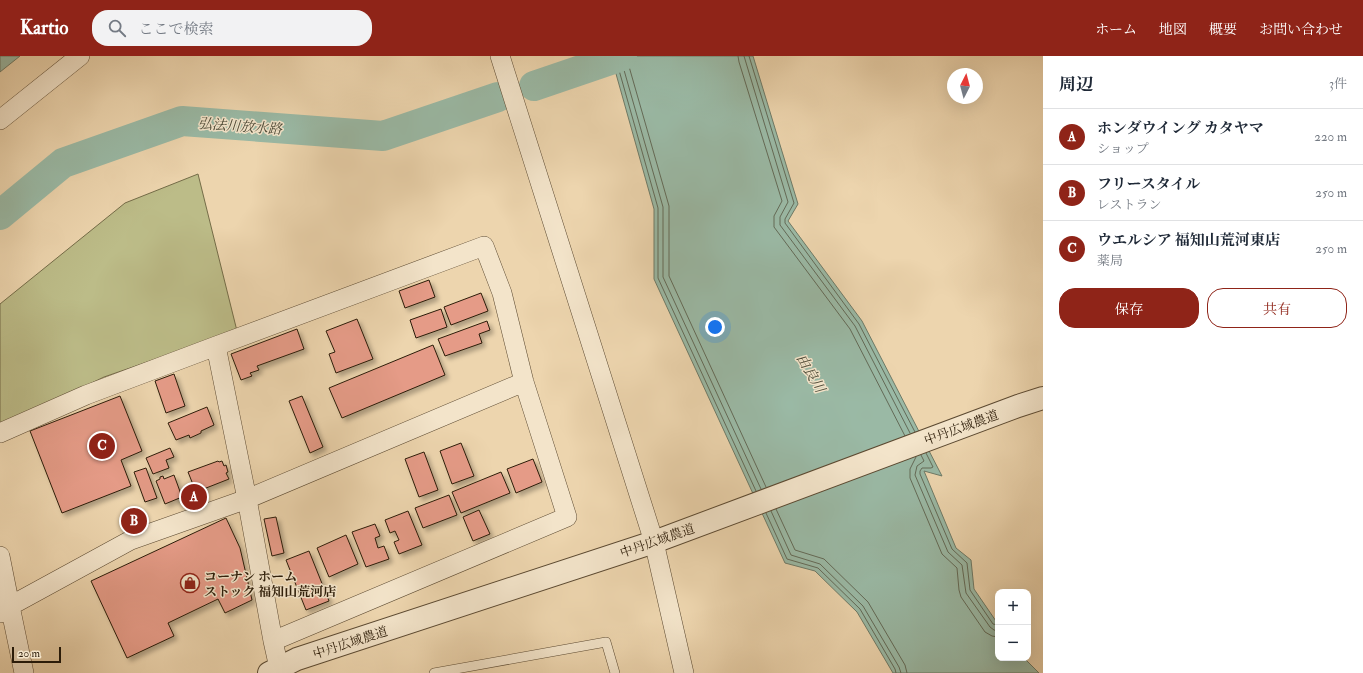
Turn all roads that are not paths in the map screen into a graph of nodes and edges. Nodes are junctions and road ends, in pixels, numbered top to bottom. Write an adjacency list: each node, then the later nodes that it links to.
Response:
1 (80, 56): 3 (street)
2 (500, 56): 9 (street)
3 (0, 120)
4 (216, 346): 5 (street); 7 (street); 8 (street)
5 (524, 382): 8 (street); 12 (street)
6 (1043, 398): 9 (street, 中丹広域農道)
7 (0, 433)
8 (247, 499): 11 (street); 12 (street)
9 (654, 542): 13 (street, 中丹広域農道); 17 (street)
10 (0, 556): 11 (street)
11 (5, 610): 14 (street)
12 (273, 641): 13 (street)
13 (274, 671)
14 (24, 673)
15 (434, 673): 16 (lane)
16 (615, 673)
17 (684, 673)

